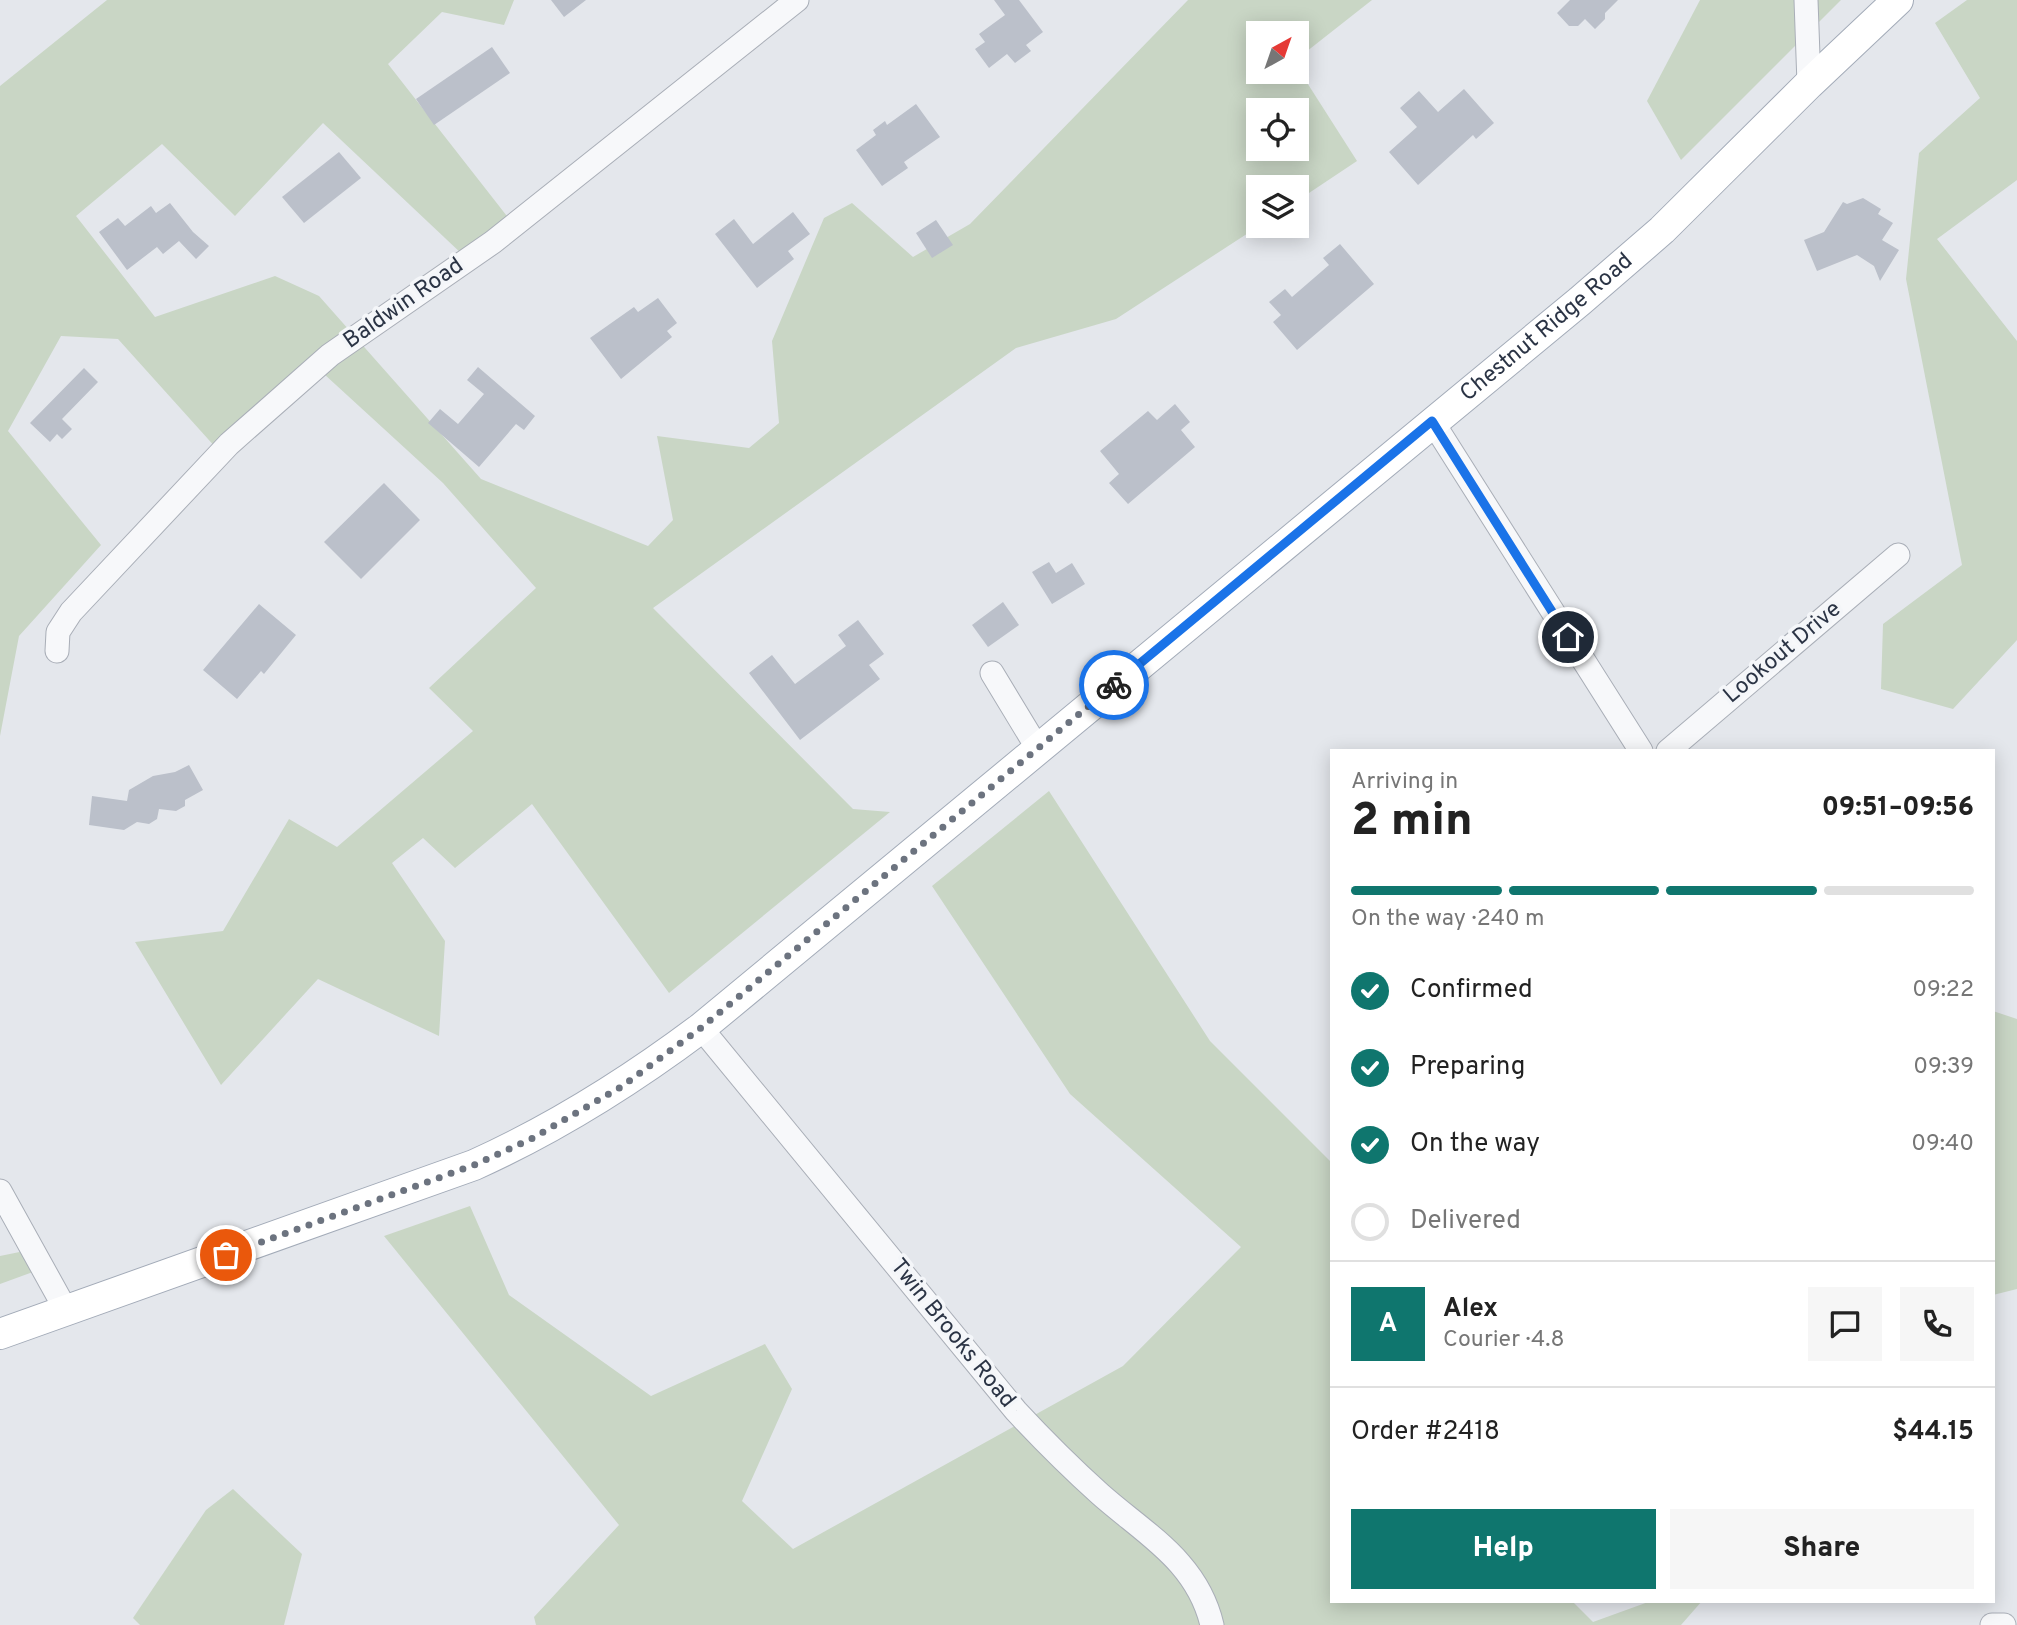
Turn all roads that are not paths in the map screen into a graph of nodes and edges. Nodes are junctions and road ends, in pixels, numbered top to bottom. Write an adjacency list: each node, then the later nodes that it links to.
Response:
1 (797, 0): 7 (street, Baldwin Road)
2 (1806, 0): 4 (street)
3 (1898, 0): 4 (main road, Chestnut Ridge Road)
4 (1809, 84): 5 (main road, Chestnut Ridge Road)
5 (1432, 421): 9 (main road, Chestnut Ridge Road); 10 (street)
6 (1898, 555): 11 (street, Lookout Drive)
7 (57, 651)
8 (992, 673): 9 (street)
9 (1038, 749): 12 (main road, Chestnut Ridge Road)
10 (1639, 749)
11 (1670, 749)
12 (701, 1028): 14 (main road, Chestnut Ridge Road); 16 (street, Twin Brooks Road)
13 (0, 1191): 14 (street)
14 (67, 1312): 15 (main road, Chestnut Ridge Road)
15 (0, 1334)
16 (1212, 1625)
17 (1992, 1625): 18 (street)
18 (2004, 1625)

